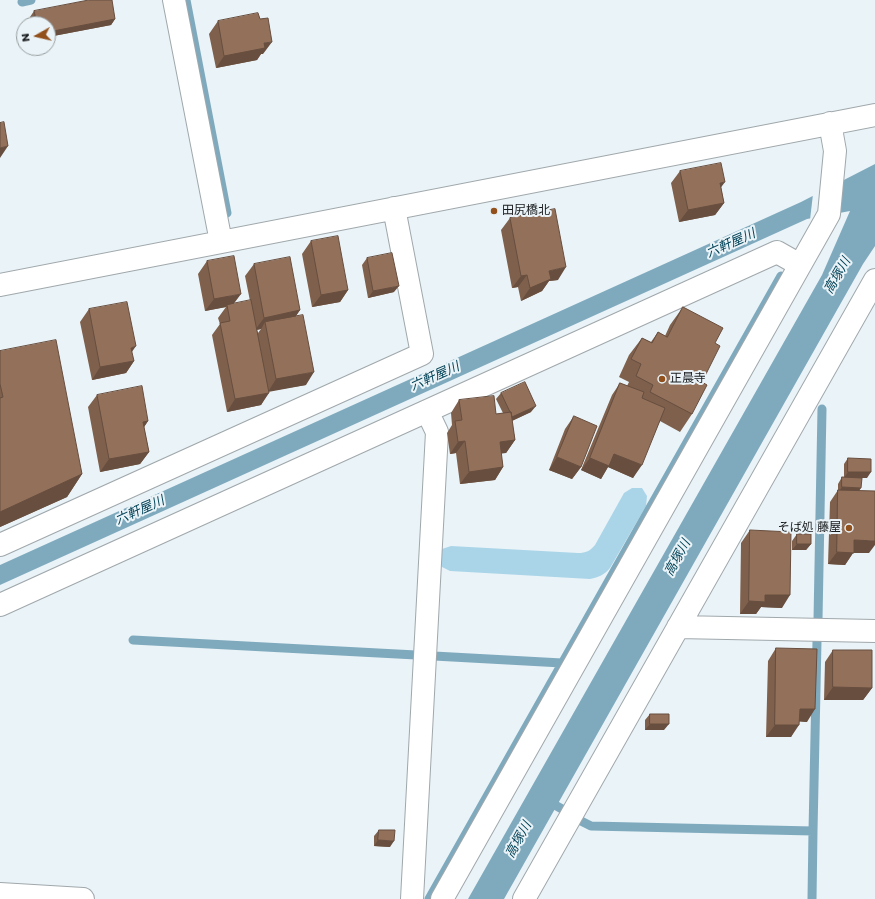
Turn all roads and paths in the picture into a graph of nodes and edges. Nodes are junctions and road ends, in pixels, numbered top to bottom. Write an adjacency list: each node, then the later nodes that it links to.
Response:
1 (174, 0): 5 (street)
2 (875, 115): 3 (street)
3 (830, 123): 4 (street); 6 (street)
4 (394, 208): 5 (street); 10 (street)
5 (221, 242): 8 (street)
6 (800, 265): 9 (street); 17 (street)
7 (875, 280): 12 (street)
8 (0, 285)
9 (427, 411): 11 (street); 16 (street)
10 (0, 545)
11 (0, 605)
12 (678, 627): 13 (street); 18 (street)
13 (875, 631)
14 (0, 894): 15 (street)
15 (83, 899)
16 (412, 899)
17 (442, 899)
18 (524, 899)

